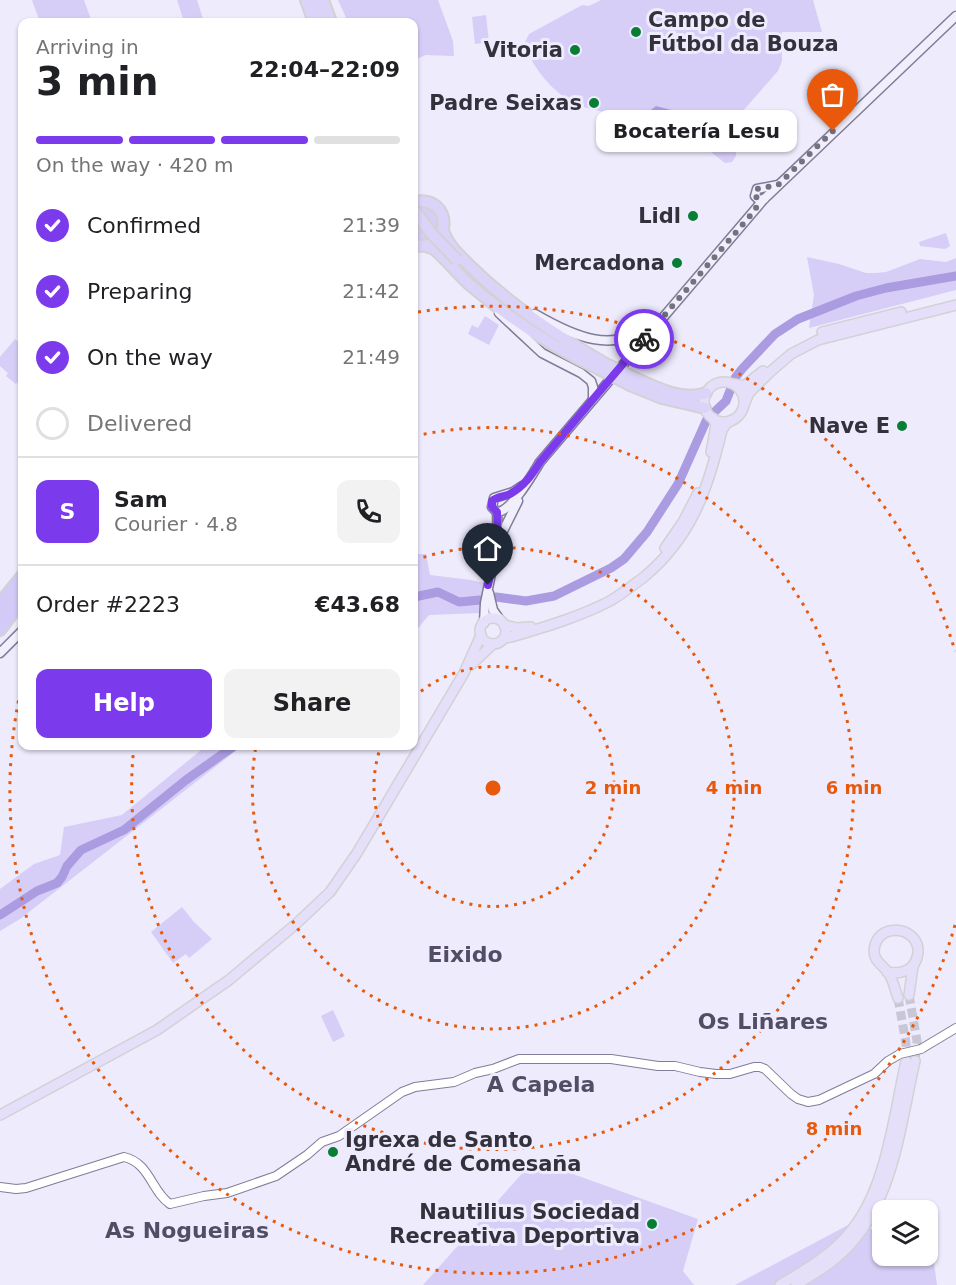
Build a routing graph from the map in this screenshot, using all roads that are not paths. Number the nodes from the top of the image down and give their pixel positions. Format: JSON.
{"nodes":[{"id":1,"x":306,"y":0,"type":"edge"},
{"id":2,"x":321,"y":2,"type":"edge"},
{"id":3,"x":956,"y":16,"type":"edge"},
{"id":4,"x":320,"y":18,"type":"edge"},
{"id":5,"x":323,"y":18,"type":"edge"},
{"id":6,"x":418,"y":203,"type":"edge"},
{"id":7,"x":418,"y":206,"type":"edge"},
{"id":8,"x":418,"y":221,"type":"edge"},
{"id":9,"x":443,"y":231,"type":"junction"},
{"id":10,"x":418,"y":245,"type":"edge"},
{"id":11,"x":426,"y":246,"type":"junction"},
{"id":12,"x":486,"y":282,"type":"junction"},
{"id":13,"x":471,"y":285,"type":"junction"},
{"id":14,"x":956,"y":299,"type":"edge"},
{"id":15,"x":956,"y":305,"type":"edge"},
{"id":16,"x":661,"y":320,"type":"junction"},
{"id":17,"x":558,"y":342,"type":"junction"},
{"id":18,"x":602,"y":366,"type":"junction"},
{"id":19,"x":632,"y":381,"type":"junction"},
{"id":20,"x":739,"y":386,"type":"junction"},
{"id":21,"x":706,"y":393,"type":"junction"},
{"id":22,"x":592,"y":400,"type":"junction"},
{"id":23,"x":744,"y":405,"type":"junction"},
{"id":24,"x":705,"y":408,"type":"junction"},
{"id":25,"x":732,"y":420,"type":"junction"},
{"id":26,"x":716,"y":421,"type":"junction"},
{"id":27,"x":714,"y":462,"type":"junction"},
{"id":28,"x":527,"y":482,"type":"junction"},
{"id":29,"x":502,"y":497,"type":"junction"},
{"id":30,"x":709,"y":497,"type":"dead end"},
{"id":31,"x":507,"y":506,"type":"junction"},
{"id":32,"x":497,"y":512,"type":"junction"},
{"id":33,"x":504,"y":528,"type":"junction"},
{"id":34,"x":498,"y":540,"type":"junction"},
{"id":35,"x":18,"y":581,"type":"edge"},
{"id":36,"x":18,"y":592,"type":"edge"},
{"id":37,"x":488,"y":602,"type":"junction"},
{"id":38,"x":0,"y":603,"type":"edge"},
{"id":39,"x":18,"y":607,"type":"edge"},
{"id":40,"x":0,"y":616,"type":"edge"},
{"id":41,"x":484,"y":623,"type":"junction"},
{"id":42,"x":502,"y":623,"type":"junction"},
{"id":43,"x":0,"y":630,"type":"edge"},
{"id":44,"x":18,"y":634,"type":"edge"},
{"id":45,"x":481,"y":635,"type":"junction"},
{"id":46,"x":504,"y":638,"type":"junction"},
{"id":47,"x":493,"y":644,"type":"junction"},
{"id":48,"x":4,"y":646,"type":"edge"},
{"id":49,"x":0,"y":653,"type":"edge"},
{"id":50,"x":464,"y":673,"type":"junction"},
{"id":51,"x":913,"y":966,"type":"junction"},
{"id":52,"x":887,"y":972,"type":"junction"},
{"id":53,"x":909,"y":996,"type":"tunnel mouth"},
{"id":54,"x":898,"y":998,"type":"tunnel mouth"},
{"id":55,"x":956,"y":1028,"type":"edge"},
{"id":56,"x":907,"y":1059,"type":"junction"},
{"id":57,"x":0,"y":1115,"type":"edge"},
{"id":58,"x":0,"y":1187,"type":"edge"},
{"id":59,"x":780,"y":1285,"type":"edge"},
{"id":60,"x":796,"y":1285,"type":"edge"}],
"edges":[{"from":1,"to":4,"type":"highway"},
{"from":2,"to":5,"type":"highway"},
{"from":3,"to":16,"type":"main road"},
{"from":6,"to":9,"type":"highway"},
{"from":7,"to":17,"type":"highway","bridge":true},
{"from":8,"to":17,"type":"highway","bridge":true},
{"from":9,"to":11,"type":"highway"},
{"from":9,"to":12,"type":"highway"},
{"from":10,"to":11,"type":"highway"},
{"from":11,"to":13,"type":"highway"},
{"from":12,"to":16,"type":"main road"},
{"from":12,"to":18,"type":"highway"},
{"from":13,"to":18,"type":"highway"},
{"from":13,"to":22,"type":"main road"},
{"from":14,"to":20,"type":"main road"},
{"from":15,"to":23,"type":"main road"},
{"from":16,"to":22,"type":"main road"},
{"from":17,"to":18,"type":"highway"},
{"from":18,"to":19,"type":"highway","bridge":true},
{"from":19,"to":21,"type":"highway"},
{"from":19,"to":24,"type":"highway"},
{"from":20,"to":21,"type":"main road"},
{"from":20,"to":23,"type":"main road"},
{"from":21,"to":24,"type":"main road"},
{"from":22,"to":28,"type":"main road"},
{"from":23,"to":25,"type":"main road"},
{"from":24,"to":26,"type":"main road"},
{"from":25,"to":26,"type":"main road"},
{"from":25,"to":27,"type":"main road"},
{"from":26,"to":42,"type":"main road"},
{"from":27,"to":30,"type":"main road"},
{"from":27,"to":46,"type":"main road"},
{"from":28,"to":29,"type":"main road"},
{"from":28,"to":31,"type":"main road"},
{"from":28,"to":33,"type":"main road"},
{"from":29,"to":31,"type":"main road"},
{"from":29,"to":32,"type":"main road"},
{"from":31,"to":32,"type":"main road"},
{"from":31,"to":33,"type":"main road"},
{"from":32,"to":34,"type":"main road"},
{"from":33,"to":34,"type":"main road"},
{"from":34,"to":37,"type":"main road"},
{"from":35,"to":38,"type":"highway"},
{"from":36,"to":40,"type":"highway"},
{"from":37,"to":41,"type":"main road"},
{"from":37,"to":42,"type":"main road"},
{"from":39,"to":43,"type":"highway"},
{"from":41,"to":42,"type":"main road"},
{"from":41,"to":45,"type":"main road"},
{"from":42,"to":46,"type":"main road"},
{"from":44,"to":48,"type":"main road"},
{"from":45,"to":47,"type":"main road"},
{"from":45,"to":50,"type":"main road"},
{"from":46,"to":47,"type":"main road"},
{"from":47,"to":50,"type":"main road"},
{"from":48,"to":49,"type":"main road"},
{"from":50,"to":57,"type":"main road"},
{"from":51,"to":52,"type":"main road"},
{"from":51,"to":52,"type":"main road"},
{"from":51,"to":53,"type":"main road"},
{"from":52,"to":54,"type":"main road"},
{"from":55,"to":56,"type":"street","bridge":true},
{"from":56,"to":58,"type":"street"},
{"from":56,"to":59,"type":"main road"},
{"from":56,"to":60,"type":"main road"}]}
